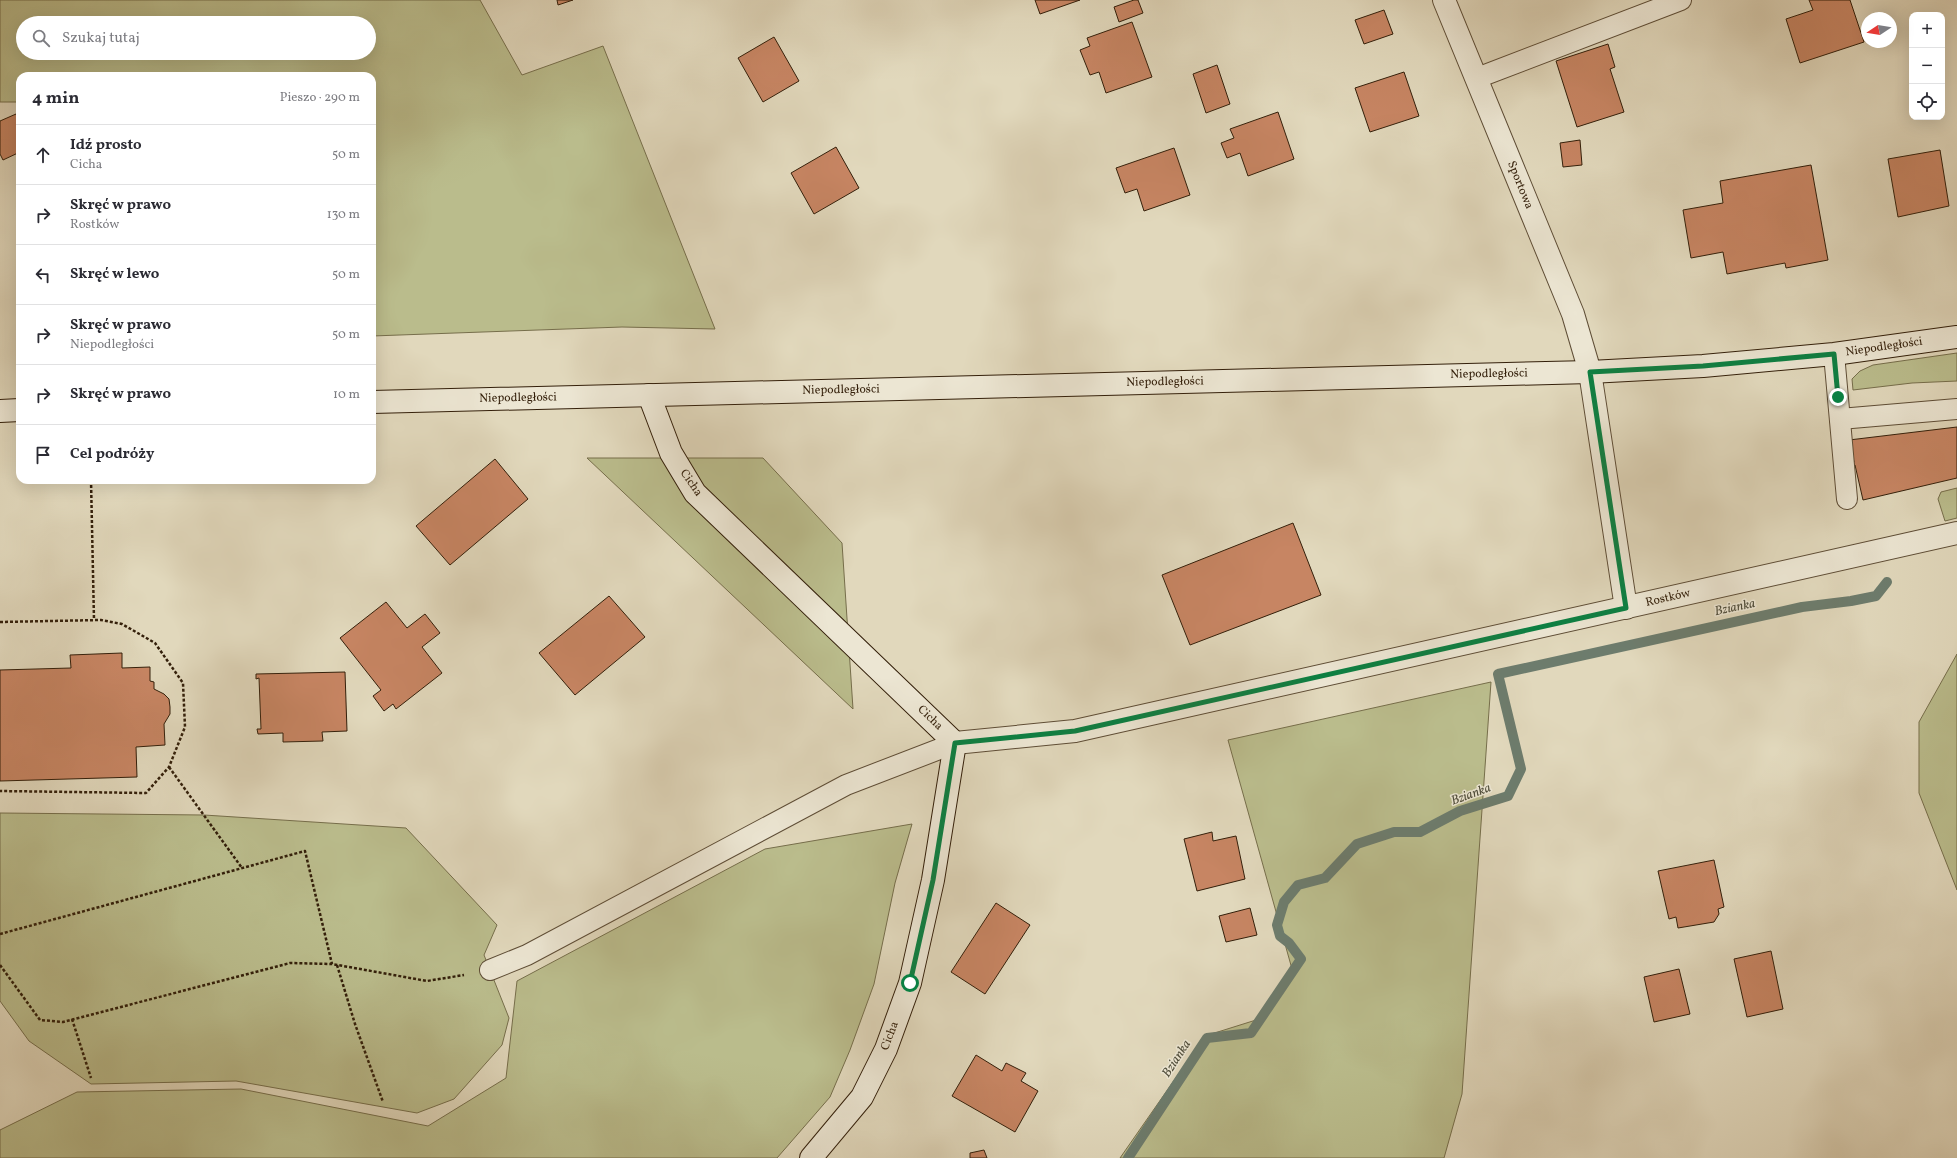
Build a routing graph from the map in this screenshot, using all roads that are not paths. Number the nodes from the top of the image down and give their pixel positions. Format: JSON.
{"nodes":[{"id":1,"x":1444,"y":0,"type":"edge"},
{"id":2,"x":1681,"y":0,"type":"edge"},
{"id":3,"x":1477,"y":78,"type":"junction"},
{"id":4,"x":1957,"y":337,"type":"edge"},
{"id":5,"x":1834,"y":354,"type":"junction"},
{"id":6,"x":1590,"y":372,"type":"junction"},
{"id":7,"x":649,"y":395,"type":"junction"},
{"id":8,"x":376,"y":402,"type":"edge"},
{"id":9,"x":1957,"y":409,"type":"edge"},
{"id":10,"x":16,"y":410,"type":"edge"},
{"id":11,"x":0,"y":411,"type":"edge"},
{"id":12,"x":1840,"y":419,"type":"junction"},
{"id":13,"x":1847,"y":499,"type":"dead end"},
{"id":14,"x":1957,"y":532,"type":"edge"},
{"id":15,"x":1626,"y":608,"type":"junction"},
{"id":16,"x":955,"y":743,"type":"junction"},
{"id":17,"x":490,"y":970,"type":"road end"},
{"id":18,"x":811,"y":1158,"type":"edge"}],
"edges":[{"from":1,"to":3,"type":"street","name":"Sportowa"},
{"from":2,"to":3,"type":"lane"},
{"from":3,"to":6,"type":"street","name":"Sportowa"},
{"from":4,"to":5,"type":"street","name":"Niepodległości"},
{"from":5,"to":6,"type":"street","name":"Niepodległości"},
{"from":5,"to":12,"type":"lane"},
{"from":6,"to":7,"type":"street","name":"Niepodległości"},
{"from":6,"to":15,"type":"street","name":"Sportowa"},
{"from":7,"to":8,"type":"street","name":"Niepodległości"},
{"from":7,"to":16,"type":"street","name":"Cicha"},
{"from":9,"to":12,"type":"lane"},
{"from":10,"to":11,"type":"street"},
{"from":12,"to":13,"type":"lane"},
{"from":14,"to":15,"type":"street","name":"Rostków"},
{"from":15,"to":16,"type":"street","name":"Rostków"},
{"from":16,"to":17,"type":"lane"},
{"from":16,"to":18,"type":"street","name":"Cicha"}]}
